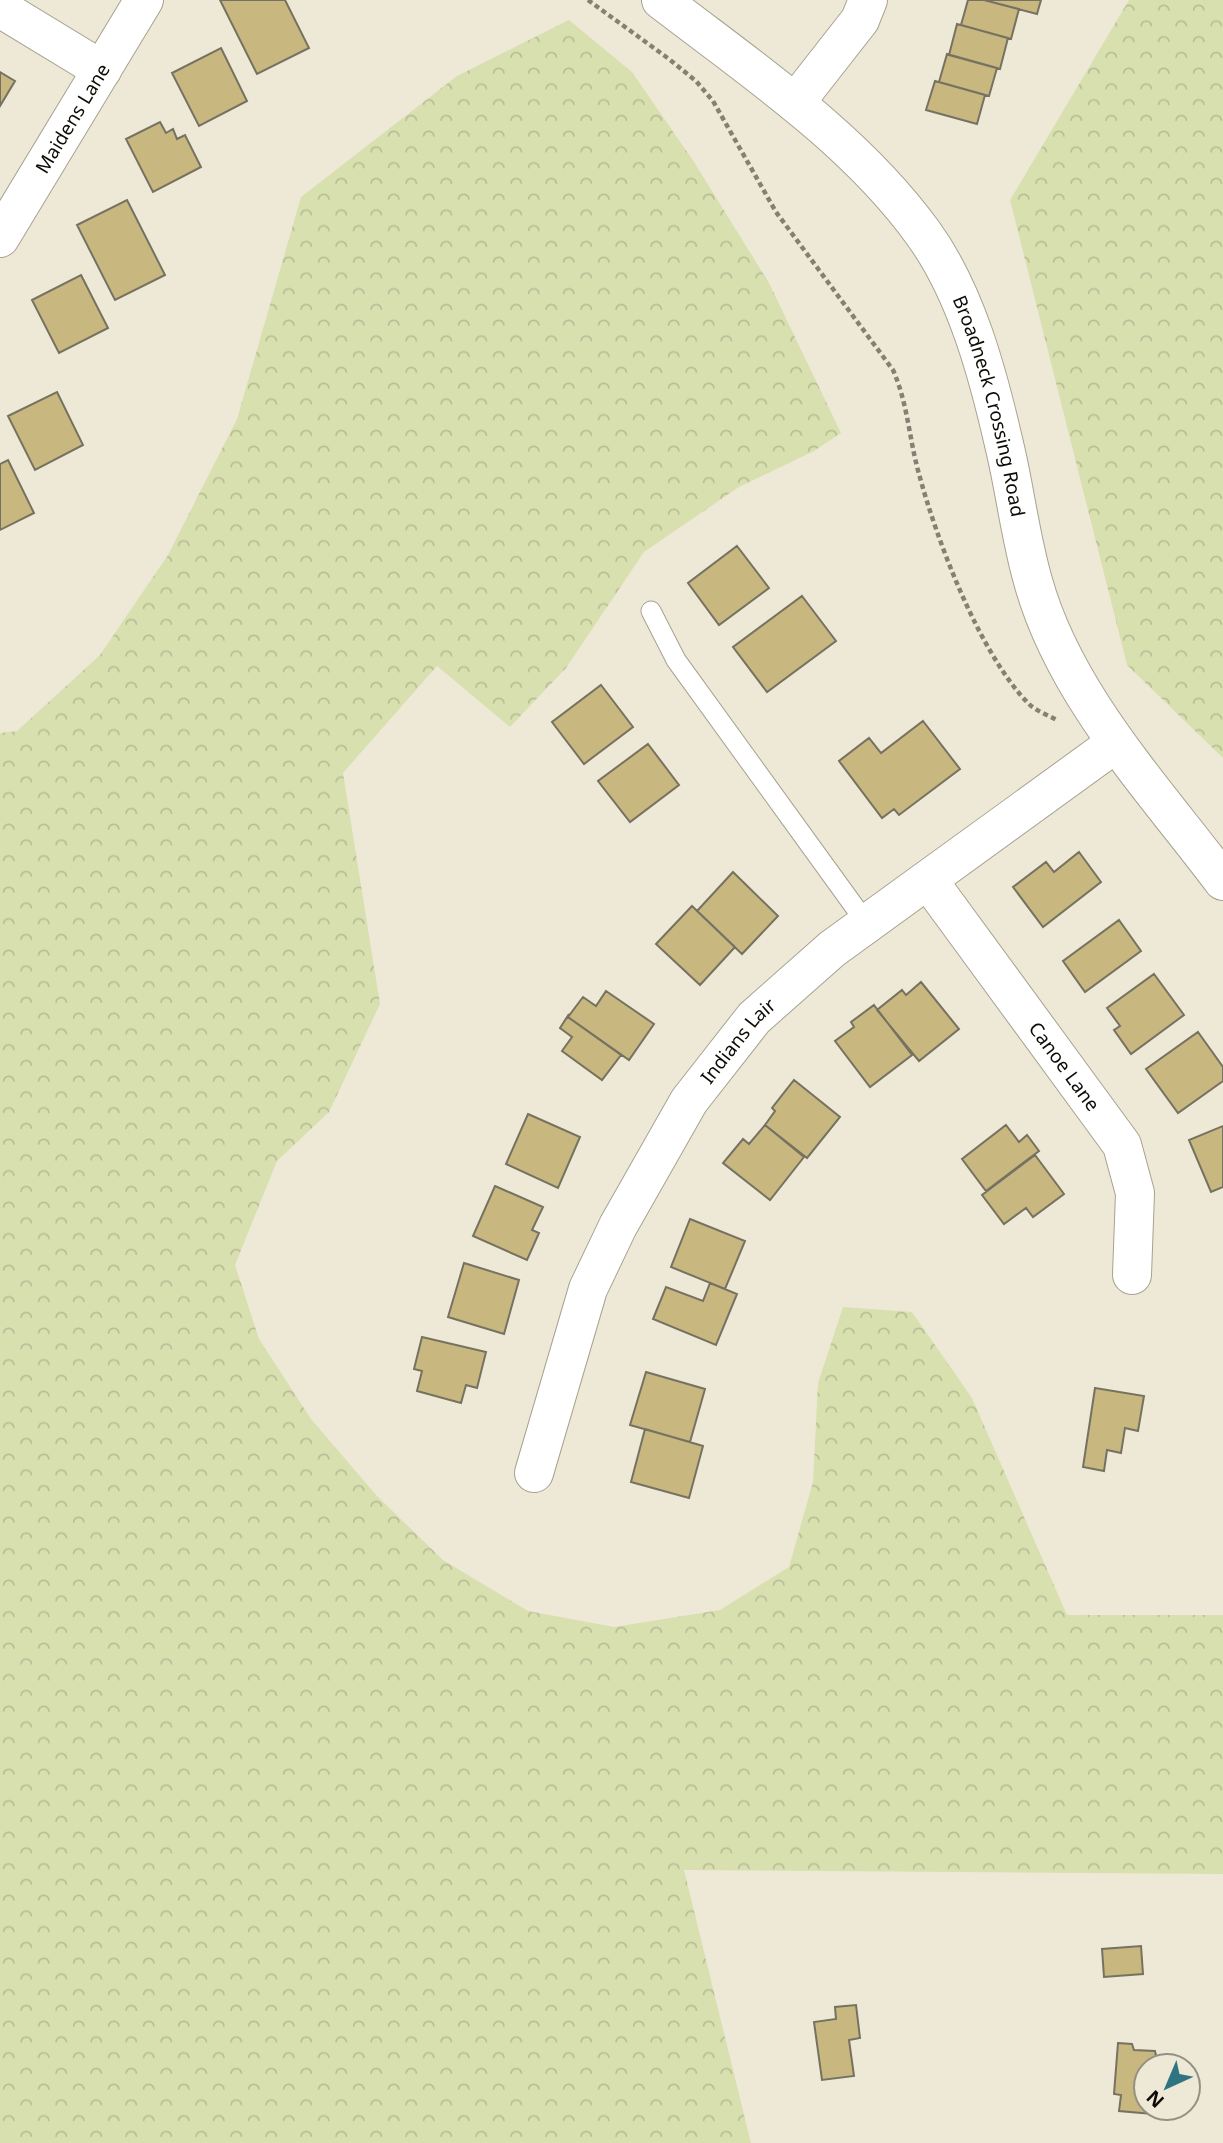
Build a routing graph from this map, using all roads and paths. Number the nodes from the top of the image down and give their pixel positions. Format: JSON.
{"nodes":[{"id":1,"x":144,"y":0,"type":"edge"},
{"id":2,"x":588,"y":0,"type":"edge"},
{"id":3,"x":662,"y":0,"type":"edge"},
{"id":4,"x":868,"y":0,"type":"edge"},
{"id":5,"x":0,"y":8,"type":"edge"},
{"id":6,"x":102,"y":70,"type":"junction"},
{"id":7,"x":795,"y":103,"type":"junction"},
{"id":8,"x":0,"y":238,"type":"edge"},
{"id":9,"x":651,"y":611,"type":"dead end"},
{"id":10,"x":1063,"y":724,"type":"dead end"},
{"id":11,"x":1116,"y":743,"type":"junction"},
{"id":12,"x":928,"y":880,"type":"junction"},
{"id":13,"x":1223,"y":881,"type":"edge"},
{"id":14,"x":867,"y":923,"type":"junction"},
{"id":15,"x":1132,"y":1275,"type":"dead end"},
{"id":16,"x":534,"y":1473,"type":"dead end"}],
"edges":[{"from":1,"to":6,"type":"street","name":"Maidens Lane"},
{"from":2,"to":10,"type":"path"},
{"from":3,"to":7,"type":"street","name":"Broadneck Crossing Road"},
{"from":4,"to":7,"type":"street"},
{"from":5,"to":6,"type":"street"},
{"from":6,"to":8,"type":"street","name":"Maidens Lane"},
{"from":7,"to":11,"type":"street","name":"Broadneck Crossing Road"},
{"from":9,"to":14,"type":"lane"},
{"from":11,"to":12,"type":"street","name":"Indians Lair"},
{"from":11,"to":13,"type":"street","name":"Broadneck Crossing Road"},
{"from":12,"to":14,"type":"street","name":"Indians Lair"},
{"from":12,"to":15,"type":"street","name":"Canoe Lane"},
{"from":14,"to":16,"type":"street","name":"Indians Lair"}]}
